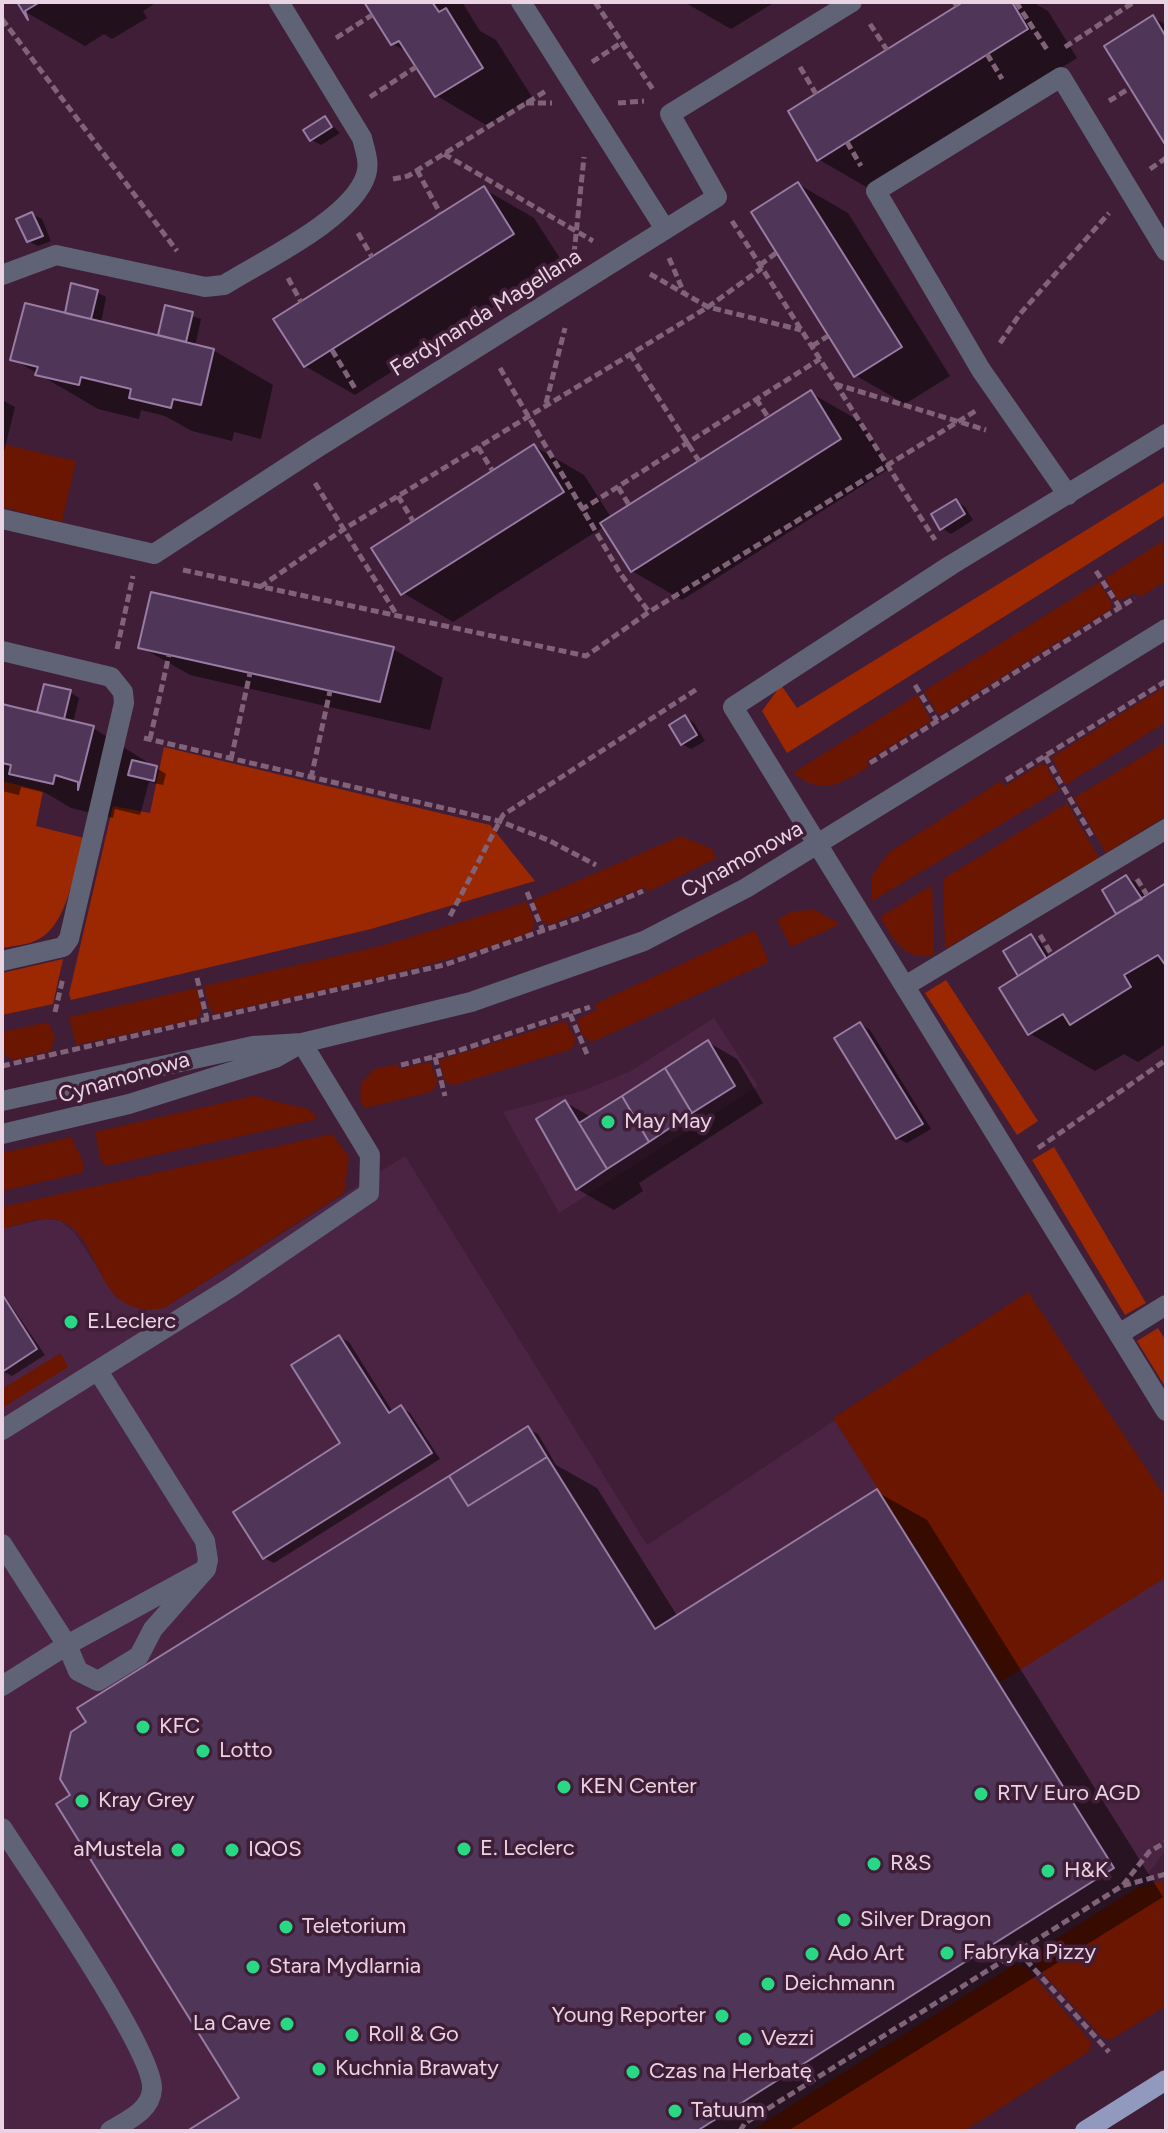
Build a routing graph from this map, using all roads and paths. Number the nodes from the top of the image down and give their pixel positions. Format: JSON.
{"nodes":[{"id":1,"x":279,"y":2,"type":"edge"},
{"id":2,"x":521,"y":2,"type":"edge"},
{"id":3,"x":595,"y":2,"type":"edge"},
{"id":4,"x":852,"y":2,"type":"edge"},
{"id":5,"x":1016,"y":2,"type":"edge"},
{"id":6,"x":1134,"y":2,"type":"edge"},
{"id":7,"x":372,"y":15,"type":"dead end"},
{"id":8,"x":2,"y":19,"type":"edge"},
{"id":9,"x":621,"y":43,"type":"junction"},
{"id":10,"x":311,"y":54,"type":"junction"},
{"id":11,"x":1051,"y":56,"type":"junction"},
{"id":12,"x":416,"y":67,"type":"dead end"},
{"id":13,"x":571,"y":76,"type":"junction"},
{"id":14,"x":1061,"y":77,"type":"junction"},
{"id":15,"x":589,"y":104,"type":"junction"},
{"id":16,"x":665,"y":107,"type":"junction"},
{"id":17,"x":346,"y":113,"type":"junction"},
{"id":18,"x":417,"y":170,"type":"junction"},
{"id":19,"x":366,"y":174,"type":"junction"},
{"id":20,"x":1129,"y":190,"type":"junction"},
{"id":21,"x":717,"y":197,"type":"junction"},
{"id":22,"x":440,"y":213,"type":"dead end"},
{"id":23,"x":662,"y":232,"type":"junction"},
{"id":24,"x":1166,"y":251,"type":"edge"},
{"id":25,"x":776,"y":253,"type":"dead end"},
{"id":26,"x":761,"y":266,"type":"junction"},
{"id":27,"x":2,"y":275,"type":"edge"},
{"id":28,"x":205,"y":287,"type":"junction"},
{"id":29,"x":571,"y":289,"type":"junction"},
{"id":30,"x":685,"y":294,"type":"dead end"},
{"id":31,"x":828,"y":336,"type":"dead end"},
{"id":32,"x":485,"y":343,"type":"junction"},
{"id":33,"x":812,"y":346,"type":"junction"},
{"id":34,"x":332,"y":350,"type":"dead end"},
{"id":35,"x":630,"y":354,"type":"junction"},
{"id":36,"x":820,"y":359,"type":"junction"},
{"id":37,"x":981,"y":370,"type":"junction"},
{"id":38,"x":834,"y":383,"type":"junction"},
{"id":39,"x":998,"y":397,"type":"junction"},
{"id":40,"x":756,"y":399,"type":"junction"},
{"id":41,"x":546,"y":405,"type":"junction"},
{"id":42,"x":371,"y":414,"type":"junction"},
{"id":43,"x":528,"y":416,"type":"junction"},
{"id":44,"x":768,"y":417,"type":"dead end"},
{"id":45,"x":958,"y":422,"type":"junction"},
{"id":46,"x":1166,"y":434,"type":"edge"},
{"id":47,"x":1029,"y":442,"type":"junction"},
{"id":48,"x":687,"y":443,"type":"junction"},
{"id":49,"x":478,"y":447,"type":"junction"},
{"id":50,"x":300,"y":458,"type":"junction"},
{"id":51,"x":699,"y":461,"type":"dead end"},
{"id":52,"x":888,"y":466,"type":"junction"},
{"id":53,"x":492,"y":470,"type":"dead end"},
{"id":54,"x":618,"y":487,"type":"junction"},
{"id":55,"x":1068,"y":495,"type":"junction"},
{"id":56,"x":398,"y":496,"type":"junction"},
{"id":57,"x":629,"y":505,"type":"dead end"},
{"id":58,"x":581,"y":510,"type":"junction"},
{"id":59,"x":2,"y":519,"type":"edge"},
{"id":60,"x":413,"y":521,"type":"dead end"},
{"id":61,"x":344,"y":529,"type":"junction"},
{"id":62,"x":146,"y":553,"type":"junction"},
{"id":63,"x":951,"y":565,"type":"junction"},
{"id":64,"x":1096,"y":571,"type":"dead end"},
{"id":65,"x":260,"y":587,"type":"junction"},
{"id":66,"x":1135,"y":598,"type":"dead end"},
{"id":67,"x":1120,"y":608,"type":"junction"},
{"id":68,"x":649,"y":612,"type":"junction"},
{"id":69,"x":399,"y":618,"type":"junction"},
{"id":70,"x":1166,"y":629,"type":"edge"},
{"id":71,"x":2,"y":651,"type":"edge"},
{"id":72,"x":169,"y":655,"type":"dead end"},
{"id":73,"x":250,"y":673,"type":"dead end"},
{"id":74,"x":111,"y":677,"type":"junction"},
{"id":75,"x":1166,"y":681,"type":"edge"},
{"id":76,"x":915,"y":685,"type":"dead end"},
{"id":77,"x":697,"y":689,"type":"dead end"},
{"id":78,"x":330,"y":691,"type":"dead end"},
{"id":79,"x":937,"y":721,"type":"junction"},
{"id":80,"x":118,"y":731,"type":"junction"},
{"id":81,"x":150,"y":739,"type":"junction"},
{"id":82,"x":1045,"y":756,"type":"junction"},
{"id":83,"x":231,"y":759,"type":"junction"},
{"id":84,"x":870,"y":763,"type":"dead end"},
{"id":85,"x":311,"y":778,"type":"junction"},
{"id":86,"x":1006,"y":780,"type":"dead end"},
{"id":87,"x":499,"y":821,"type":"junction"},
{"id":88,"x":1166,"y":829,"type":"edge"},
{"id":89,"x":819,"y":845,"type":"junction"},
{"id":90,"x":596,"y":865,"type":"dead end"},
{"id":91,"x":1108,"y":865,"type":"junction"},
{"id":92,"x":643,"y":891,"type":"dead end"},
{"id":93,"x":527,"y":892,"type":"dead end"},
{"id":94,"x":450,"y":916,"type":"dead end"},
{"id":95,"x":543,"y":931,"type":"junction"},
{"id":96,"x":2,"y":961,"type":"edge"},
{"id":97,"x":197,"y":978,"type":"dead end"},
{"id":98,"x":905,"y":986,"type":"junction"},
{"id":99,"x":590,"y":1007,"type":"dead end"},
{"id":100,"x":570,"y":1014,"type":"junction"},
{"id":101,"x":207,"y":1019,"type":"junction"},
{"id":102,"x":302,"y":1043,"type":"junction"},
{"id":103,"x":587,"y":1054,"type":"dead end"},
{"id":104,"x":2,"y":1057,"type":"edge"},
{"id":105,"x":435,"y":1057,"type":"junction"},
{"id":106,"x":1166,"y":1060,"type":"edge"},
{"id":107,"x":401,"y":1065,"type":"dead end"},
{"id":108,"x":3,"y":1066,"type":"edge"},
{"id":109,"x":445,"y":1096,"type":"dead end"},
{"id":110,"x":2,"y":1101,"type":"edge"},
{"id":111,"x":2,"y":1134,"type":"edge"},
{"id":112,"x":1015,"y":1164,"type":"junction"},
{"id":113,"x":1166,"y":1305,"type":"edge"},
{"id":114,"x":1119,"y":1334,"type":"junction"},
{"id":115,"x":98,"y":1371,"type":"junction"},
{"id":116,"x":1166,"y":1411,"type":"edge"},
{"id":117,"x":2,"y":1430,"type":"edge"},
{"id":118,"x":2,"y":1544,"type":"edge"},
{"id":119,"x":206,"y":1569,"type":"junction"},
{"id":120,"x":67,"y":1645,"type":"junction"},
{"id":121,"x":2,"y":1686,"type":"edge"},
{"id":122,"x":2,"y":1828,"type":"edge"},
{"id":123,"x":1166,"y":1842,"type":"edge"},
{"id":124,"x":1166,"y":1874,"type":"edge"},
{"id":125,"x":1122,"y":1886,"type":"junction"},
{"id":126,"x":1018,"y":1951,"type":"junction"},
{"id":127,"x":1109,"y":2052,"type":"dead end"},
{"id":128,"x":1166,"y":2080,"type":"edge"},
{"id":129,"x":110,"y":2131,"type":"edge"},
{"id":130,"x":740,"y":2131,"type":"edge"},
{"id":131,"x":1085,"y":2131,"type":"edge"}],
"edges":[{"from":1,"to":10,"type":"street"},
{"from":2,"to":13,"type":"street"},
{"from":3,"to":9,"type":"path"},
{"from":4,"to":16,"type":"street"},
{"from":5,"to":11,"type":"path"},
{"from":6,"to":11,"type":"path"},
{"from":7,"to":10,"type":"path"},
{"from":8,"to":28,"type":"path"},
{"from":9,"to":13,"type":"path"},
{"from":9,"to":16,"type":"path"},
{"from":10,"to":17,"type":"street"},
{"from":11,"to":14,"type":"path"},
{"from":12,"to":17,"type":"path"},
{"from":13,"to":15,"type":"street"},
{"from":13,"to":18,"type":"path"},
{"from":14,"to":20,"type":"street"},
{"from":14,"to":37,"type":"street"},
{"from":15,"to":16,"type":"path"},
{"from":15,"to":23,"type":"street"},
{"from":15,"to":29,"type":"path"},
{"from":16,"to":21,"type":"street"},
{"from":17,"to":19,"type":"street"},
{"from":18,"to":19,"type":"path"},
{"from":18,"to":22,"type":"path"},
{"from":19,"to":28,"type":"street"},
{"from":20,"to":24,"type":"street"},
{"from":20,"to":37,"type":"path"},
{"from":21,"to":23,"type":"street","name":"Ferdynanda Magellana"},
{"from":21,"to":26,"type":"path"},
{"from":23,"to":29,"type":"street","name":"Ferdynanda Magellana"},
{"from":23,"to":30,"type":"path"},
{"from":25,"to":26,"type":"path"},
{"from":26,"to":33,"type":"path"},
{"from":26,"to":35,"type":"path"},
{"from":27,"to":28,"type":"street"},
{"from":29,"to":32,"type":"street","name":"Ferdynanda Magellana"},
{"from":29,"to":41,"type":"path"},
{"from":31,"to":33,"type":"path"},
{"from":32,"to":42,"type":"street","name":"Ferdynanda Magellana"},
{"from":32,"to":43,"type":"path"},
{"from":33,"to":36,"type":"path"},
{"from":34,"to":42,"type":"path"},
{"from":35,"to":41,"type":"path"},
{"from":35,"to":48,"type":"path"},
{"from":36,"to":38,"type":"path"},
{"from":36,"to":40,"type":"path"},
{"from":37,"to":39,"type":"street"},
{"from":38,"to":45,"type":"path"},
{"from":38,"to":52,"type":"path"},
{"from":39,"to":45,"type":"path"},
{"from":39,"to":47,"type":"street"},
{"from":40,"to":44,"type":"path"},
{"from":40,"to":48,"type":"path"},
{"from":41,"to":43,"type":"path"},
{"from":42,"to":50,"type":"street","name":"Ferdynanda Magellana"},
{"from":43,"to":49,"type":"path"},
{"from":43,"to":58,"type":"path"},
{"from":45,"to":47,"type":"path"},
{"from":45,"to":52,"type":"path"},
{"from":46,"to":55,"type":"street"},
{"from":47,"to":55,"type":"street"},
{"from":48,"to":51,"type":"path"},
{"from":48,"to":54,"type":"path"},
{"from":49,"to":53,"type":"path"},
{"from":49,"to":56,"type":"path"},
{"from":50,"to":61,"type":"path"},
{"from":50,"to":62,"type":"street","name":"Ferdynanda Magellana"},
{"from":52,"to":63,"type":"path"},
{"from":52,"to":68,"type":"path"},
{"from":54,"to":57,"type":"path"},
{"from":54,"to":58,"type":"path"},
{"from":55,"to":63,"type":"street"},
{"from":56,"to":60,"type":"path"},
{"from":56,"to":61,"type":"path"},
{"from":58,"to":68,"type":"path"},
{"from":59,"to":62,"type":"street"},
{"from":61,"to":65,"type":"path"},
{"from":61,"to":69,"type":"path"},
{"from":62,"to":65,"type":"path"},
{"from":62,"to":74,"type":"path"},
{"from":63,"to":89,"type":"street"},
{"from":64,"to":67,"type":"path"},
{"from":65,"to":69,"type":"path"},
{"from":66,"to":67,"type":"path"},
{"from":67,"to":79,"type":"path"},
{"from":68,"to":69,"type":"path"},
{"from":70,"to":89,"type":"street","name":"Cynamonowa"},
{"from":71,"to":74,"type":"street"},
{"from":72,"to":81,"type":"path"},
{"from":73,"to":83,"type":"path"},
{"from":74,"to":80,"type":"street"},
{"from":75,"to":82,"type":"path"},
{"from":76,"to":79,"type":"path"},
{"from":77,"to":87,"type":"path"},
{"from":78,"to":85,"type":"path"},
{"from":79,"to":84,"type":"path"},
{"from":80,"to":81,"type":"path"},
{"from":80,"to":96,"type":"street"},
{"from":81,"to":83,"type":"path"},
{"from":82,"to":86,"type":"path"},
{"from":82,"to":91,"type":"path"},
{"from":83,"to":85,"type":"path"},
{"from":85,"to":87,"type":"path"},
{"from":87,"to":90,"type":"path"},
{"from":87,"to":94,"type":"path"},
{"from":88,"to":91,"type":"street"},
{"from":89,"to":98,"type":"street"},
{"from":89,"to":102,"type":"street","name":"Cynamonowa"},
{"from":91,"to":98,"type":"street"},
{"from":92,"to":95,"type":"path"},
{"from":93,"to":95,"type":"path"},
{"from":95,"to":101,"type":"path"},
{"from":97,"to":101,"type":"path"},
{"from":98,"to":112,"type":"street"},
{"from":99,"to":100,"type":"path"},
{"from":100,"to":103,"type":"path"},
{"from":100,"to":105,"type":"path"},
{"from":101,"to":108,"type":"path"},
{"from":102,"to":110,"type":"street","name":"Cynamonowa"},
{"from":102,"to":111,"type":"street","name":"Cynamonowa"},
{"from":102,"to":115,"type":"street"},
{"from":104,"to":108,"type":"path"},
{"from":105,"to":107,"type":"path"},
{"from":105,"to":109,"type":"path"},
{"from":106,"to":112,"type":"path"},
{"from":112,"to":114,"type":"street"},
{"from":113,"to":114,"type":"street"},
{"from":114,"to":116,"type":"street"},
{"from":115,"to":117,"type":"street"},
{"from":115,"to":119,"type":"street"},
{"from":118,"to":120,"type":"street"},
{"from":119,"to":120,"type":"street"},
{"from":119,"to":120,"type":"street"},
{"from":120,"to":121,"type":"street"},
{"from":122,"to":129,"type":"street"},
{"from":123,"to":125,"type":"path"},
{"from":124,"to":125,"type":"path"},
{"from":125,"to":126,"type":"path"},
{"from":126,"to":127,"type":"path"},
{"from":126,"to":130,"type":"path"},
{"from":128,"to":131,"type":"main road"}]}
